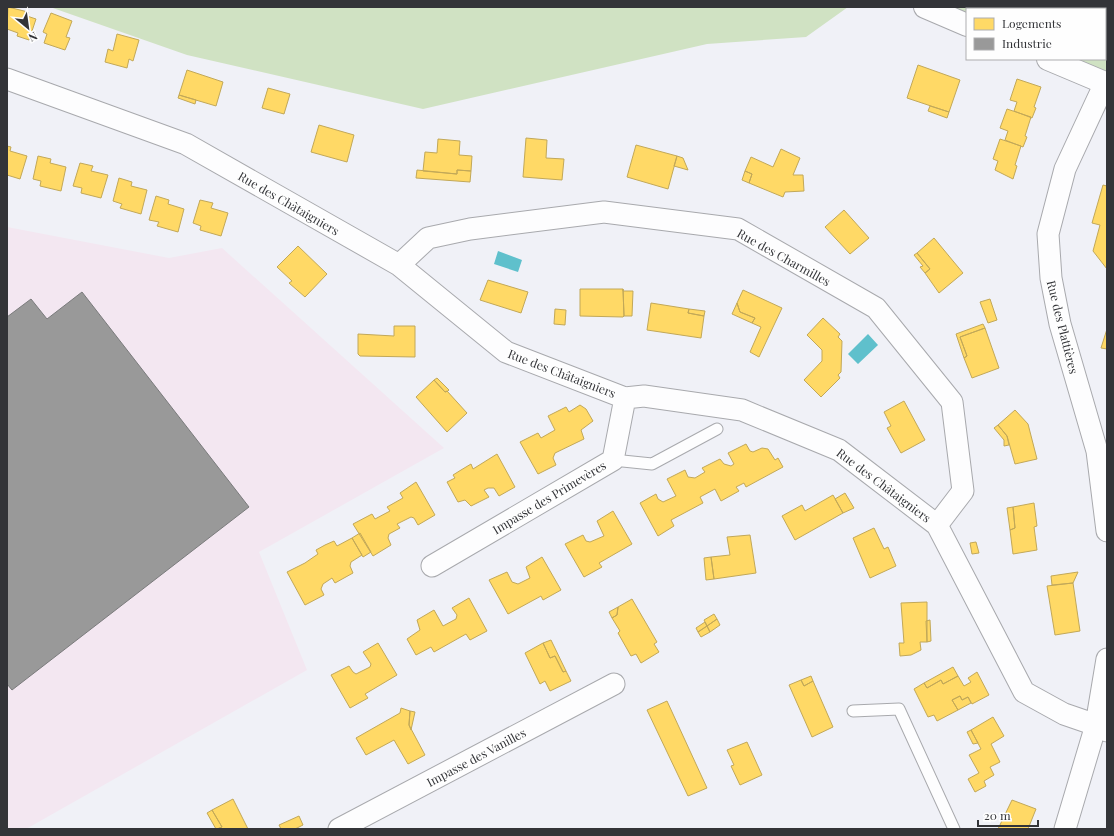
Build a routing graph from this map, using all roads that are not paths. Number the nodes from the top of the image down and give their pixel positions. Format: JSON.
{"nodes":[{"id":1,"x":925,"y":7,"type":"edge"},
{"id":2,"x":966,"y":25,"type":"edge"},
{"id":3,"x":1050,"y":60,"type":"edge"},
{"id":4,"x":7,"y":79,"type":"edge"},
{"id":5,"x":1106,"y":84,"type":"edge"},
{"id":6,"x":399,"y":265,"type":"junction"},
{"id":7,"x":625,"y":398,"type":"junction"},
{"id":8,"x":717,"y":430,"type":"dead end"},
{"id":9,"x":613,"y":460,"type":"junction"},
{"id":10,"x":937,"y":525,"type":"junction"},
{"id":11,"x":1107,"y":530,"type":"edge"},
{"id":12,"x":432,"y":566,"type":"dead end"},
{"id":13,"x":1107,"y":659,"type":"edge"},
{"id":14,"x":614,"y":684,"type":"dead end"},
{"id":15,"x":853,"y":711,"type":"dead end"},
{"id":16,"x":1101,"y":728,"type":"edge"},
{"id":17,"x":339,"y":829,"type":"edge"},
{"id":18,"x":954,"y":829,"type":"edge"},
{"id":19,"x":1065,"y":829,"type":"edge"}],
"edges":[{"from":1,"to":2,"type":"street"},
{"from":3,"to":5,"type":"street"},
{"from":4,"to":6,"type":"street","name":"Rue des Châtaigniers"},
{"from":5,"to":11,"type":"street","name":"Rue des Plattières"},
{"from":6,"to":7,"type":"street","name":"Rue des Châtaigniers"},
{"from":6,"to":10,"type":"street","name":"Rue des Charmilles"},
{"from":7,"to":9,"type":"street","name":"Impasse des Primevères"},
{"from":7,"to":10,"type":"street","name":"Rue des Châtaigniers"},
{"from":8,"to":9,"type":"lane"},
{"from":9,"to":12,"type":"street","name":"Impasse des Primevères"},
{"from":10,"to":16,"type":"street","name":"Rue des Châtaigniers"},
{"from":13,"to":16,"type":"street"},
{"from":14,"to":17,"type":"street","name":"Impasse des Vanilles"},
{"from":15,"to":18,"type":"lane"},
{"from":16,"to":19,"type":"street"}]}
